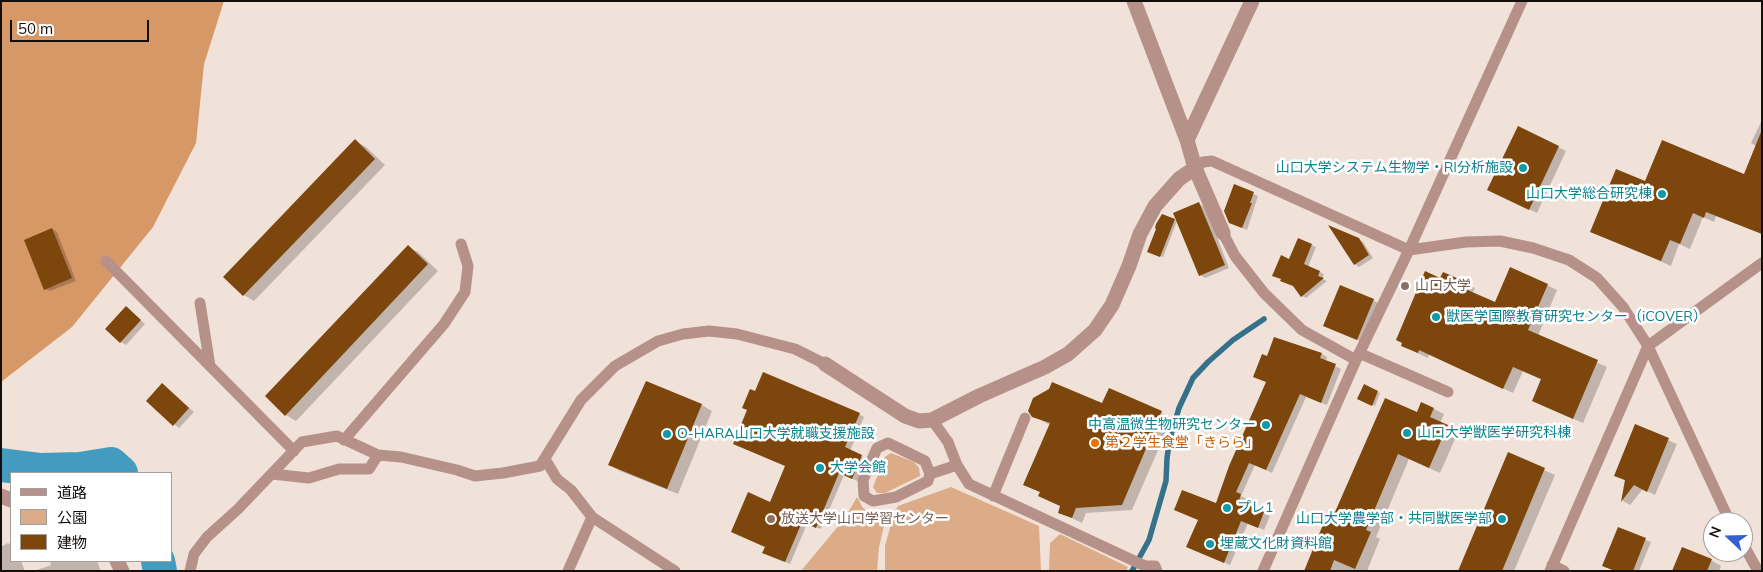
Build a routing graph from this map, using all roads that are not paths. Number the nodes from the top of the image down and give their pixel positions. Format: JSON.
{"nodes":[{"id":1,"x":1134,"y":1,"type":"edge"},
{"id":2,"x":1252,"y":1,"type":"edge"},
{"id":3,"x":1522,"y":1,"type":"edge"},
{"id":4,"x":1187,"y":140,"type":"junction"},
{"id":5,"x":1195,"y":168,"type":"junction"},
{"id":6,"x":1223,"y":233,"type":"joint"},
{"id":7,"x":461,"y":244,"type":"dead end"},
{"id":8,"x":1409,"y":250,"type":"junction"},
{"id":9,"x":106,"y":261,"type":"dead end"},
{"id":10,"x":1762,"y":263,"type":"edge"},
{"id":11,"x":200,"y":303,"type":"dead end"},
{"id":12,"x":1648,"y":346,"type":"junction"},
{"id":13,"x":1358,"y":356,"type":"junction"},
{"id":14,"x":825,"y":364,"type":"joint"},
{"id":15,"x":210,"y":366,"type":"junction"},
{"id":16,"x":1448,"y":392,"type":"dead end"},
{"id":17,"x":1025,"y":418,"type":"dead end"},
{"id":18,"x":932,"y":420,"type":"junction"},
{"id":19,"x":344,"y":440,"type":"junction"},
{"id":20,"x":294,"y":451,"type":"junction"},
{"id":21,"x":378,"y":455,"type":"junction"},
{"id":22,"x":545,"y":459,"type":"junction"},
{"id":23,"x":957,"y":465,"type":"junction"},
{"id":24,"x":272,"y":474,"type":"junction"},
{"id":25,"x":930,"y":474,"type":"junction"},
{"id":26,"x":993,"y":496,"type":"junction"},
{"id":27,"x":1725,"y":512,"type":"edge"},
{"id":28,"x":592,"y":517,"type":"junction"},
{"id":29,"x":1551,"y":568,"type":"edge"},
{"id":30,"x":190,"y":571,"type":"edge"},
{"id":31,"x":568,"y":571,"type":"edge"},
{"id":32,"x":675,"y":571,"type":"edge"},
{"id":33,"x":1157,"y":571,"type":"edge"},
{"id":34,"x":1263,"y":571,"type":"edge"},
{"id":35,"x":1564,"y":571,"type":"edge"}],
"edges":[{"from":1,"to":4,"type":"street"},
{"from":2,"to":4,"type":"street"},
{"from":3,"to":8,"type":"lane"},
{"from":4,"to":5,"type":"street"},
{"from":5,"to":6,"type":"street"},
{"from":5,"to":8,"type":"lane"},
{"from":5,"to":18,"type":"street"},
{"from":6,"to":13,"type":"lane"},
{"from":7,"to":19,"type":"lane"},
{"from":8,"to":12,"type":"lane"},
{"from":8,"to":13,"type":"lane"},
{"from":9,"to":15,"type":"lane"},
{"from":10,"to":12,"type":"lane"},
{"from":11,"to":15,"type":"lane"},
{"from":12,"to":27,"type":"lane"},
{"from":12,"to":29,"type":"lane"},
{"from":13,"to":16,"type":"lane"},
{"from":13,"to":34,"type":"lane"},
{"from":14,"to":18,"type":"street"},
{"from":14,"to":22,"type":"lane"},
{"from":15,"to":20,"type":"lane"},
{"from":17,"to":26,"type":"lane"},
{"from":18,"to":23,"type":"lane"},
{"from":19,"to":20,"type":"lane"},
{"from":19,"to":21,"type":"lane"},
{"from":20,"to":24,"type":"lane"},
{"from":21,"to":22,"type":"lane"},
{"from":21,"to":24,"type":"lane"},
{"from":22,"to":28,"type":"lane"},
{"from":23,"to":25,"type":"lane"},
{"from":23,"to":26,"type":"lane"},
{"from":24,"to":30,"type":"lane"},
{"from":25,"to":25,"type":"lane"},
{"from":26,"to":33,"type":"lane"},
{"from":28,"to":31,"type":"lane"},
{"from":28,"to":32,"type":"lane"},
{"from":29,"to":35,"type":"lane"}]}
